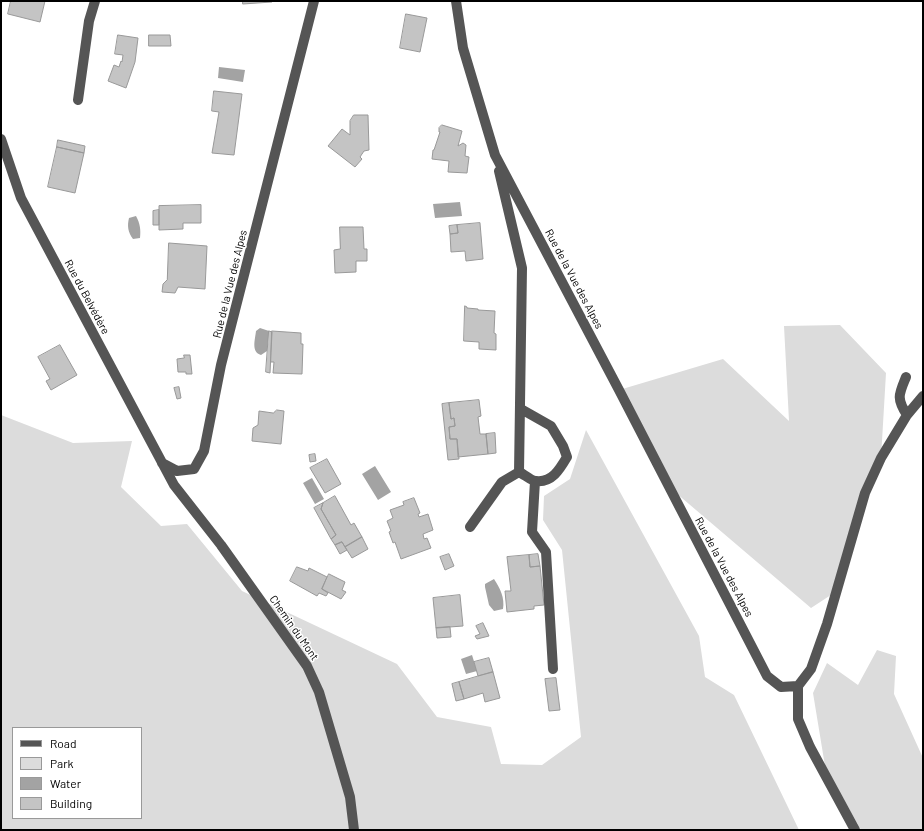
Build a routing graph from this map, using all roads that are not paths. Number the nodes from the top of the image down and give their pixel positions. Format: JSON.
{"nodes":[{"id":1,"x":95,"y":1,"type":"edge"},
{"id":2,"x":314,"y":1,"type":"edge"},
{"id":3,"x":456,"y":1,"type":"edge"},
{"id":4,"x":78,"y":100,"type":"dead end"},
{"id":5,"x":1,"y":139,"type":"edge"},
{"id":6,"x":495,"y":155,"type":"junction"},
{"id":7,"x":906,"y":376,"type":"dead end"},
{"id":8,"x":923,"y":396,"type":"edge"},
{"id":9,"x":521,"y":409,"type":"junction"},
{"id":10,"x":907,"y":414,"type":"junction"},
{"id":11,"x":162,"y":463,"type":"junction"},
{"id":12,"x":520,"y":472,"type":"junction"},
{"id":13,"x":535,"y":481,"type":"junction"},
{"id":14,"x":470,"y":527,"type":"dead end"},
{"id":15,"x":553,"y":669,"type":"dead end"},
{"id":16,"x":798,"y":686,"type":"junction"},
{"id":17,"x":354,"y":830,"type":"edge"},
{"id":18,"x":855,"y":830,"type":"edge"}],
"edges":[{"from":1,"to":4,"type":"street"},
{"from":2,"to":11,"type":"street","name":"Rue de la Vue des Alpes"},
{"from":3,"to":6,"type":"street","name":"Rue de la Vue des Alpes"},
{"from":5,"to":11,"type":"street","name":"Rue du Belvédère"},
{"from":6,"to":9,"type":"street","name":"Rue de la Vue des Alpes"},
{"from":6,"to":16,"type":"street","name":"Rue de la Vue des Alpes"},
{"from":7,"to":10,"type":"street"},
{"from":8,"to":10,"type":"street"},
{"from":9,"to":12,"type":"street","name":"Rue de la Vue des Alpes"},
{"from":9,"to":13,"type":"street"},
{"from":10,"to":16,"type":"street"},
{"from":11,"to":17,"type":"street","name":"Chemin du Mont"},
{"from":12,"to":13,"type":"street"},
{"from":12,"to":14,"type":"street"},
{"from":13,"to":15,"type":"street"},
{"from":16,"to":18,"type":"street"}]}
